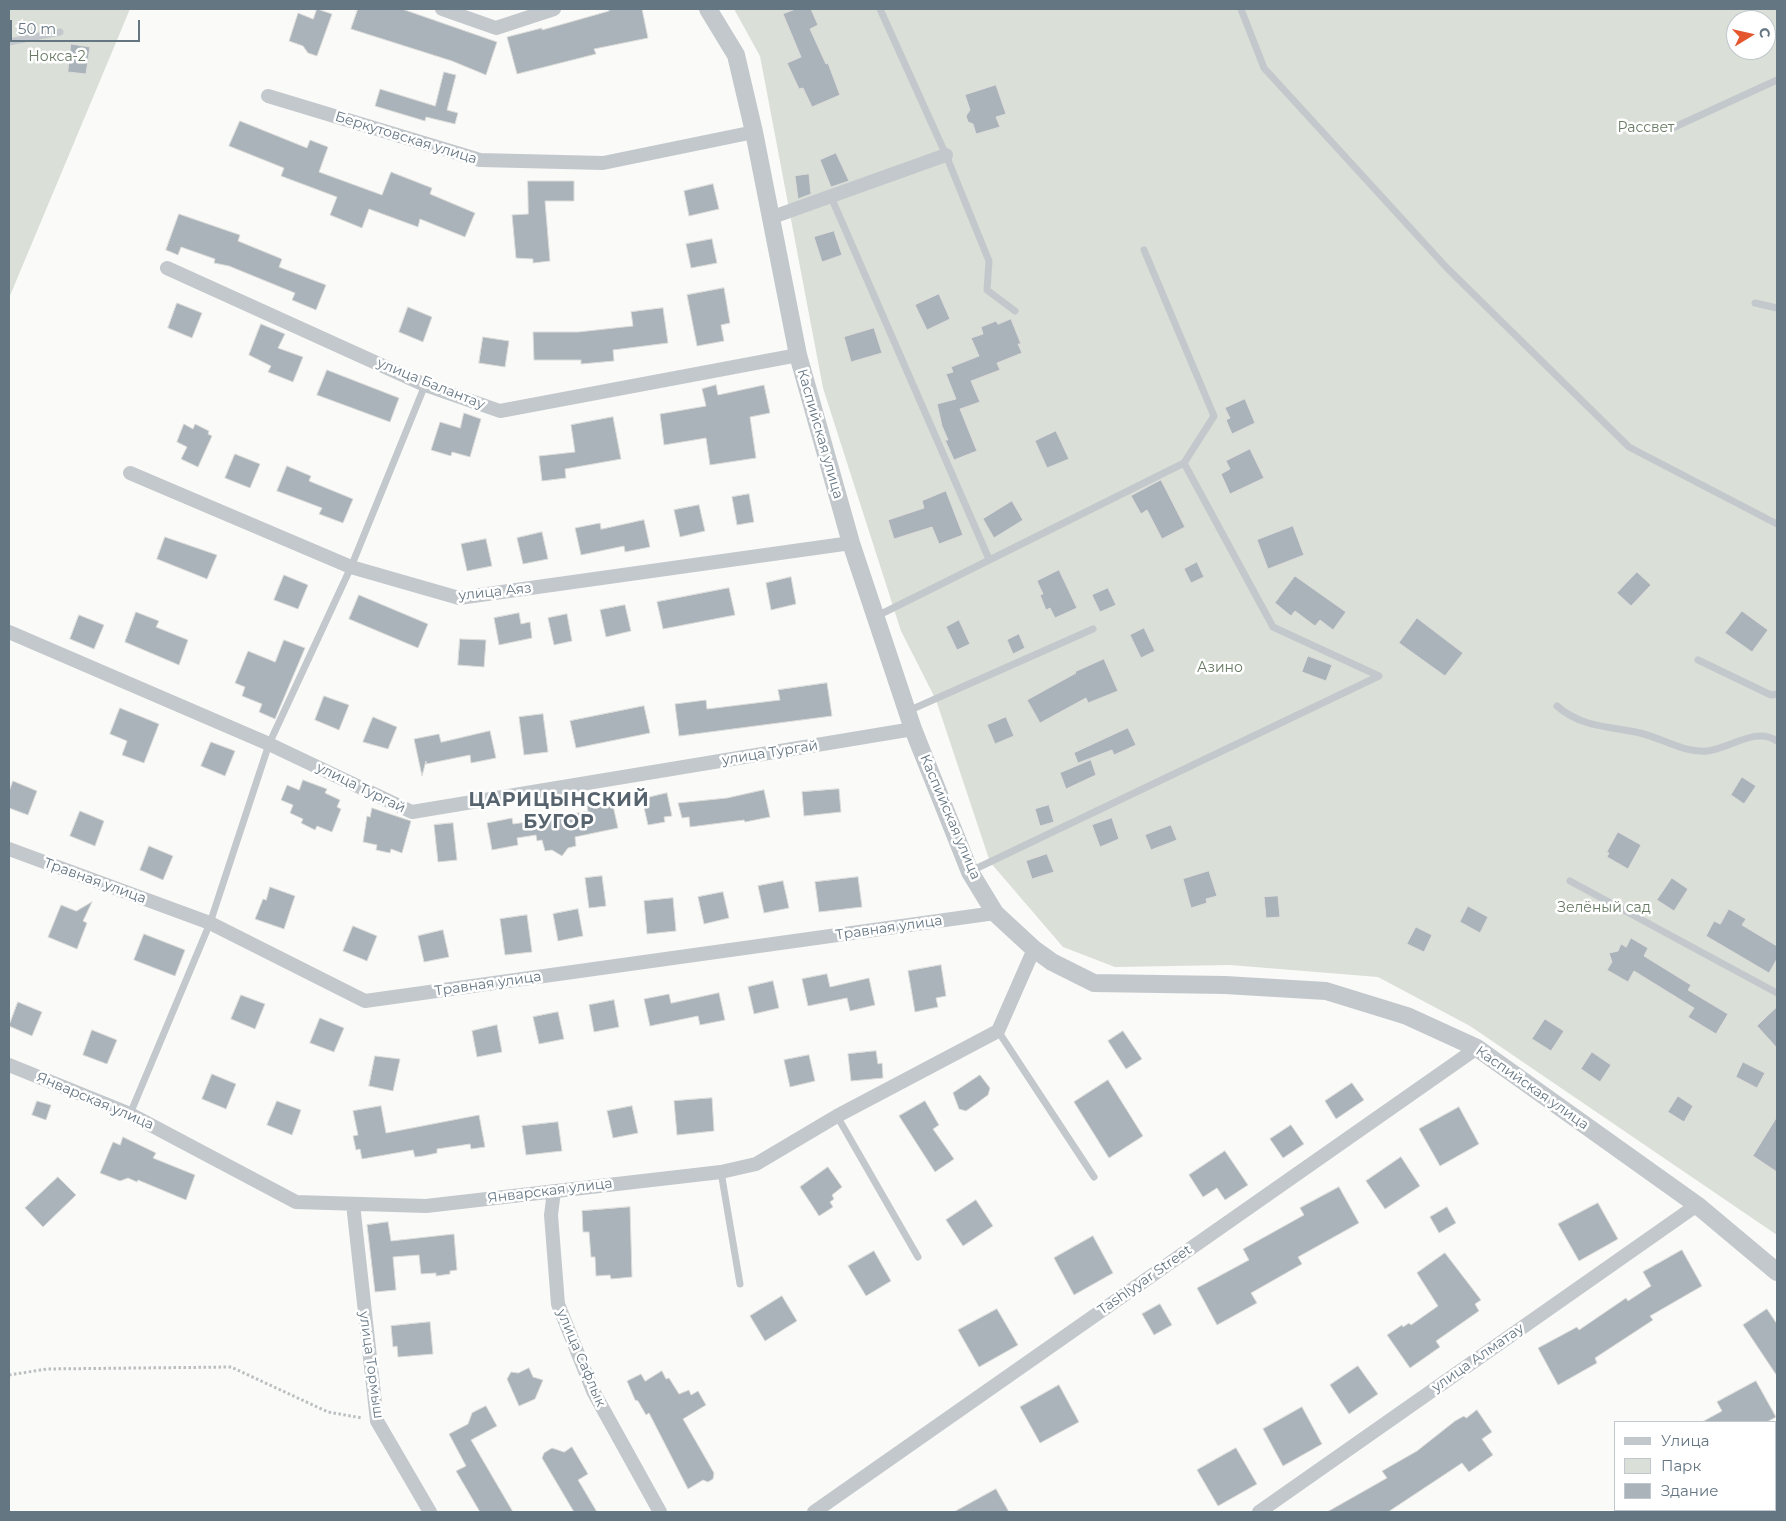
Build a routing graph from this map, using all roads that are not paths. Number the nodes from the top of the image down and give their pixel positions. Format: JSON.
{"nodes":[{"id":1,"x":442,"y":9,"type":"edge"},
{"id":2,"x":554,"y":9,"type":"edge"},
{"id":3,"x":708,"y":9,"type":"edge"},
{"id":4,"x":880,"y":9,"type":"edge"},
{"id":5,"x":1241,"y":9,"type":"edge"},
{"id":6,"x":60,"y":32,"type":"dead end"},
{"id":7,"x":9,"y":42,"type":"edge"},
{"id":8,"x":1777,"y":80,"type":"edge"},
{"id":9,"x":268,"y":96,"type":"dead end"},
{"id":10,"x":1666,"y":131,"type":"dead end"},
{"id":11,"x":754,"y":132,"type":"junction"},
{"id":12,"x":946,"y":154,"type":"junction"},
{"id":13,"x":831,"y":197,"type":"junction"},
{"id":14,"x":770,"y":218,"type":"junction"},
{"id":15,"x":1144,"y":250,"type":"dead end"},
{"id":16,"x":167,"y":268,"type":"dead end"},
{"id":17,"x":1755,"y":303,"type":"dead end"},
{"id":18,"x":1777,"y":308,"type":"edge"},
{"id":19,"x":1015,"y":311,"type":"dead end"},
{"id":20,"x":798,"y":355,"type":"junction"},
{"id":21,"x":425,"y":385,"type":"junction"},
{"id":22,"x":1184,"y":463,"type":"junction"},
{"id":23,"x":130,"y":473,"type":"dead end"},
{"id":24,"x":1777,"y":524,"type":"edge"},
{"id":25,"x":851,"y":543,"type":"junction"},
{"id":26,"x":989,"y":559,"type":"junction"},
{"id":27,"x":351,"y":567,"type":"junction"},
{"id":28,"x":876,"y":617,"type":"junction"},
{"id":29,"x":1093,"y":629,"type":"dead end"},
{"id":30,"x":9,"y":632,"type":"edge"},
{"id":31,"x":1698,"y":660,"type":"dead end"},
{"id":32,"x":1777,"y":694,"type":"edge"},
{"id":33,"x":1557,"y":706,"type":"dead end"},
{"id":34,"x":907,"y":711,"type":"junction"},
{"id":35,"x":913,"y":729,"type":"junction"},
{"id":36,"x":1777,"y":741,"type":"edge"},
{"id":37,"x":269,"y":744,"type":"junction"},
{"id":38,"x":9,"y":849,"type":"edge"},
{"id":39,"x":970,"y":872,"type":"junction"},
{"id":40,"x":1570,"y":881,"type":"dead end"},
{"id":41,"x":995,"y":913,"type":"junction"},
{"id":42,"x":210,"y":923,"type":"junction"},
{"id":43,"x":1034,"y":949,"type":"junction"},
{"id":44,"x":1777,"y":993,"type":"edge"},
{"id":45,"x":998,"y":1031,"type":"junction"},
{"id":46,"x":1477,"y":1048,"type":"junction"},
{"id":47,"x":9,"y":1065,"type":"edge"},
{"id":48,"x":130,"y":1114,"type":"junction"},
{"id":49,"x":837,"y":1116,"type":"junction"},
{"id":50,"x":721,"y":1172,"type":"junction"},
{"id":51,"x":1094,"y":1177,"type":"dead end"},
{"id":52,"x":554,"y":1191,"type":"junction"},
{"id":53,"x":353,"y":1204,"type":"junction"},
{"id":54,"x":1697,"y":1204,"type":"junction"},
{"id":55,"x":918,"y":1256,"type":"dead end"},
{"id":56,"x":1777,"y":1272,"type":"edge"},
{"id":57,"x":740,"y":1284,"type":"dead end"},
{"id":58,"x":430,"y":1512,"type":"edge"},
{"id":59,"x":660,"y":1512,"type":"edge"},
{"id":60,"x":814,"y":1512,"type":"edge"},
{"id":61,"x":1259,"y":1512,"type":"edge"}],
"edges":[{"from":1,"to":2,"type":"street"},
{"from":3,"to":11,"type":"street","name":"Каспийская улица"},
{"from":4,"to":12,"type":"lane"},
{"from":5,"to":24,"type":"lane"},
{"from":6,"to":7,"type":"lane"},
{"from":8,"to":10,"type":"lane"},
{"from":9,"to":11,"type":"street","name":"Беркутовская улица"},
{"from":11,"to":14,"type":"street","name":"Каспийская улица"},
{"from":12,"to":13,"type":"street"},
{"from":12,"to":19,"type":"lane"},
{"from":13,"to":14,"type":"street"},
{"from":13,"to":26,"type":"lane"},
{"from":14,"to":20,"type":"street","name":"Каспийская улица"},
{"from":15,"to":22,"type":"lane"},
{"from":16,"to":21,"type":"street","name":"улица Балантау"},
{"from":17,"to":18,"type":"lane"},
{"from":20,"to":21,"type":"street","name":"улица Балантау"},
{"from":20,"to":25,"type":"street","name":"Каспийская улица"},
{"from":21,"to":27,"type":"lane"},
{"from":22,"to":26,"type":"lane"},
{"from":22,"to":39,"type":"lane"},
{"from":23,"to":27,"type":"street","name":"улица Аяз"},
{"from":25,"to":27,"type":"street","name":"улица Аяз"},
{"from":25,"to":28,"type":"street","name":"Каспийская улица"},
{"from":26,"to":28,"type":"lane"},
{"from":27,"to":37,"type":"lane"},
{"from":28,"to":34,"type":"street","name":"Каспийская улица"},
{"from":29,"to":34,"type":"lane"},
{"from":30,"to":37,"type":"street","name":"улица Тургай"},
{"from":31,"to":32,"type":"lane"},
{"from":33,"to":36,"type":"lane"},
{"from":34,"to":35,"type":"street","name":"Каспийская улица"},
{"from":35,"to":37,"type":"street","name":"улица Тургай"},
{"from":35,"to":39,"type":"street","name":"Каспийская улица"},
{"from":37,"to":42,"type":"lane"},
{"from":38,"to":42,"type":"street","name":"Травная улица"},
{"from":39,"to":41,"type":"street","name":"Каспийская улица"},
{"from":40,"to":44,"type":"lane"},
{"from":41,"to":42,"type":"street","name":"Травная улица"},
{"from":41,"to":43,"type":"street","name":"Каспийская улица"},
{"from":42,"to":48,"type":"lane"},
{"from":43,"to":45,"type":"street"},
{"from":43,"to":46,"type":"street","name":"Каспийская улица"},
{"from":45,"to":49,"type":"street","name":"Январская улица"},
{"from":45,"to":51,"type":"lane"},
{"from":46,"to":54,"type":"street","name":"Каспийская улица"},
{"from":46,"to":60,"type":"street","name":"Tashlyyar Street"},
{"from":47,"to":48,"type":"street","name":"Январская улица"},
{"from":48,"to":53,"type":"street","name":"Январская улица"},
{"from":49,"to":50,"type":"street","name":"Январская улица"},
{"from":49,"to":55,"type":"lane"},
{"from":50,"to":52,"type":"street","name":"Январская улица"},
{"from":50,"to":57,"type":"lane"},
{"from":52,"to":53,"type":"street","name":"Январская улица"},
{"from":52,"to":59,"type":"street","name":"улица Сафлык"},
{"from":53,"to":58,"type":"street","name":"улица Тормыш"},
{"from":54,"to":56,"type":"street","name":"Каспийская улица"},
{"from":54,"to":61,"type":"street","name":"улица Алматау"}]}
